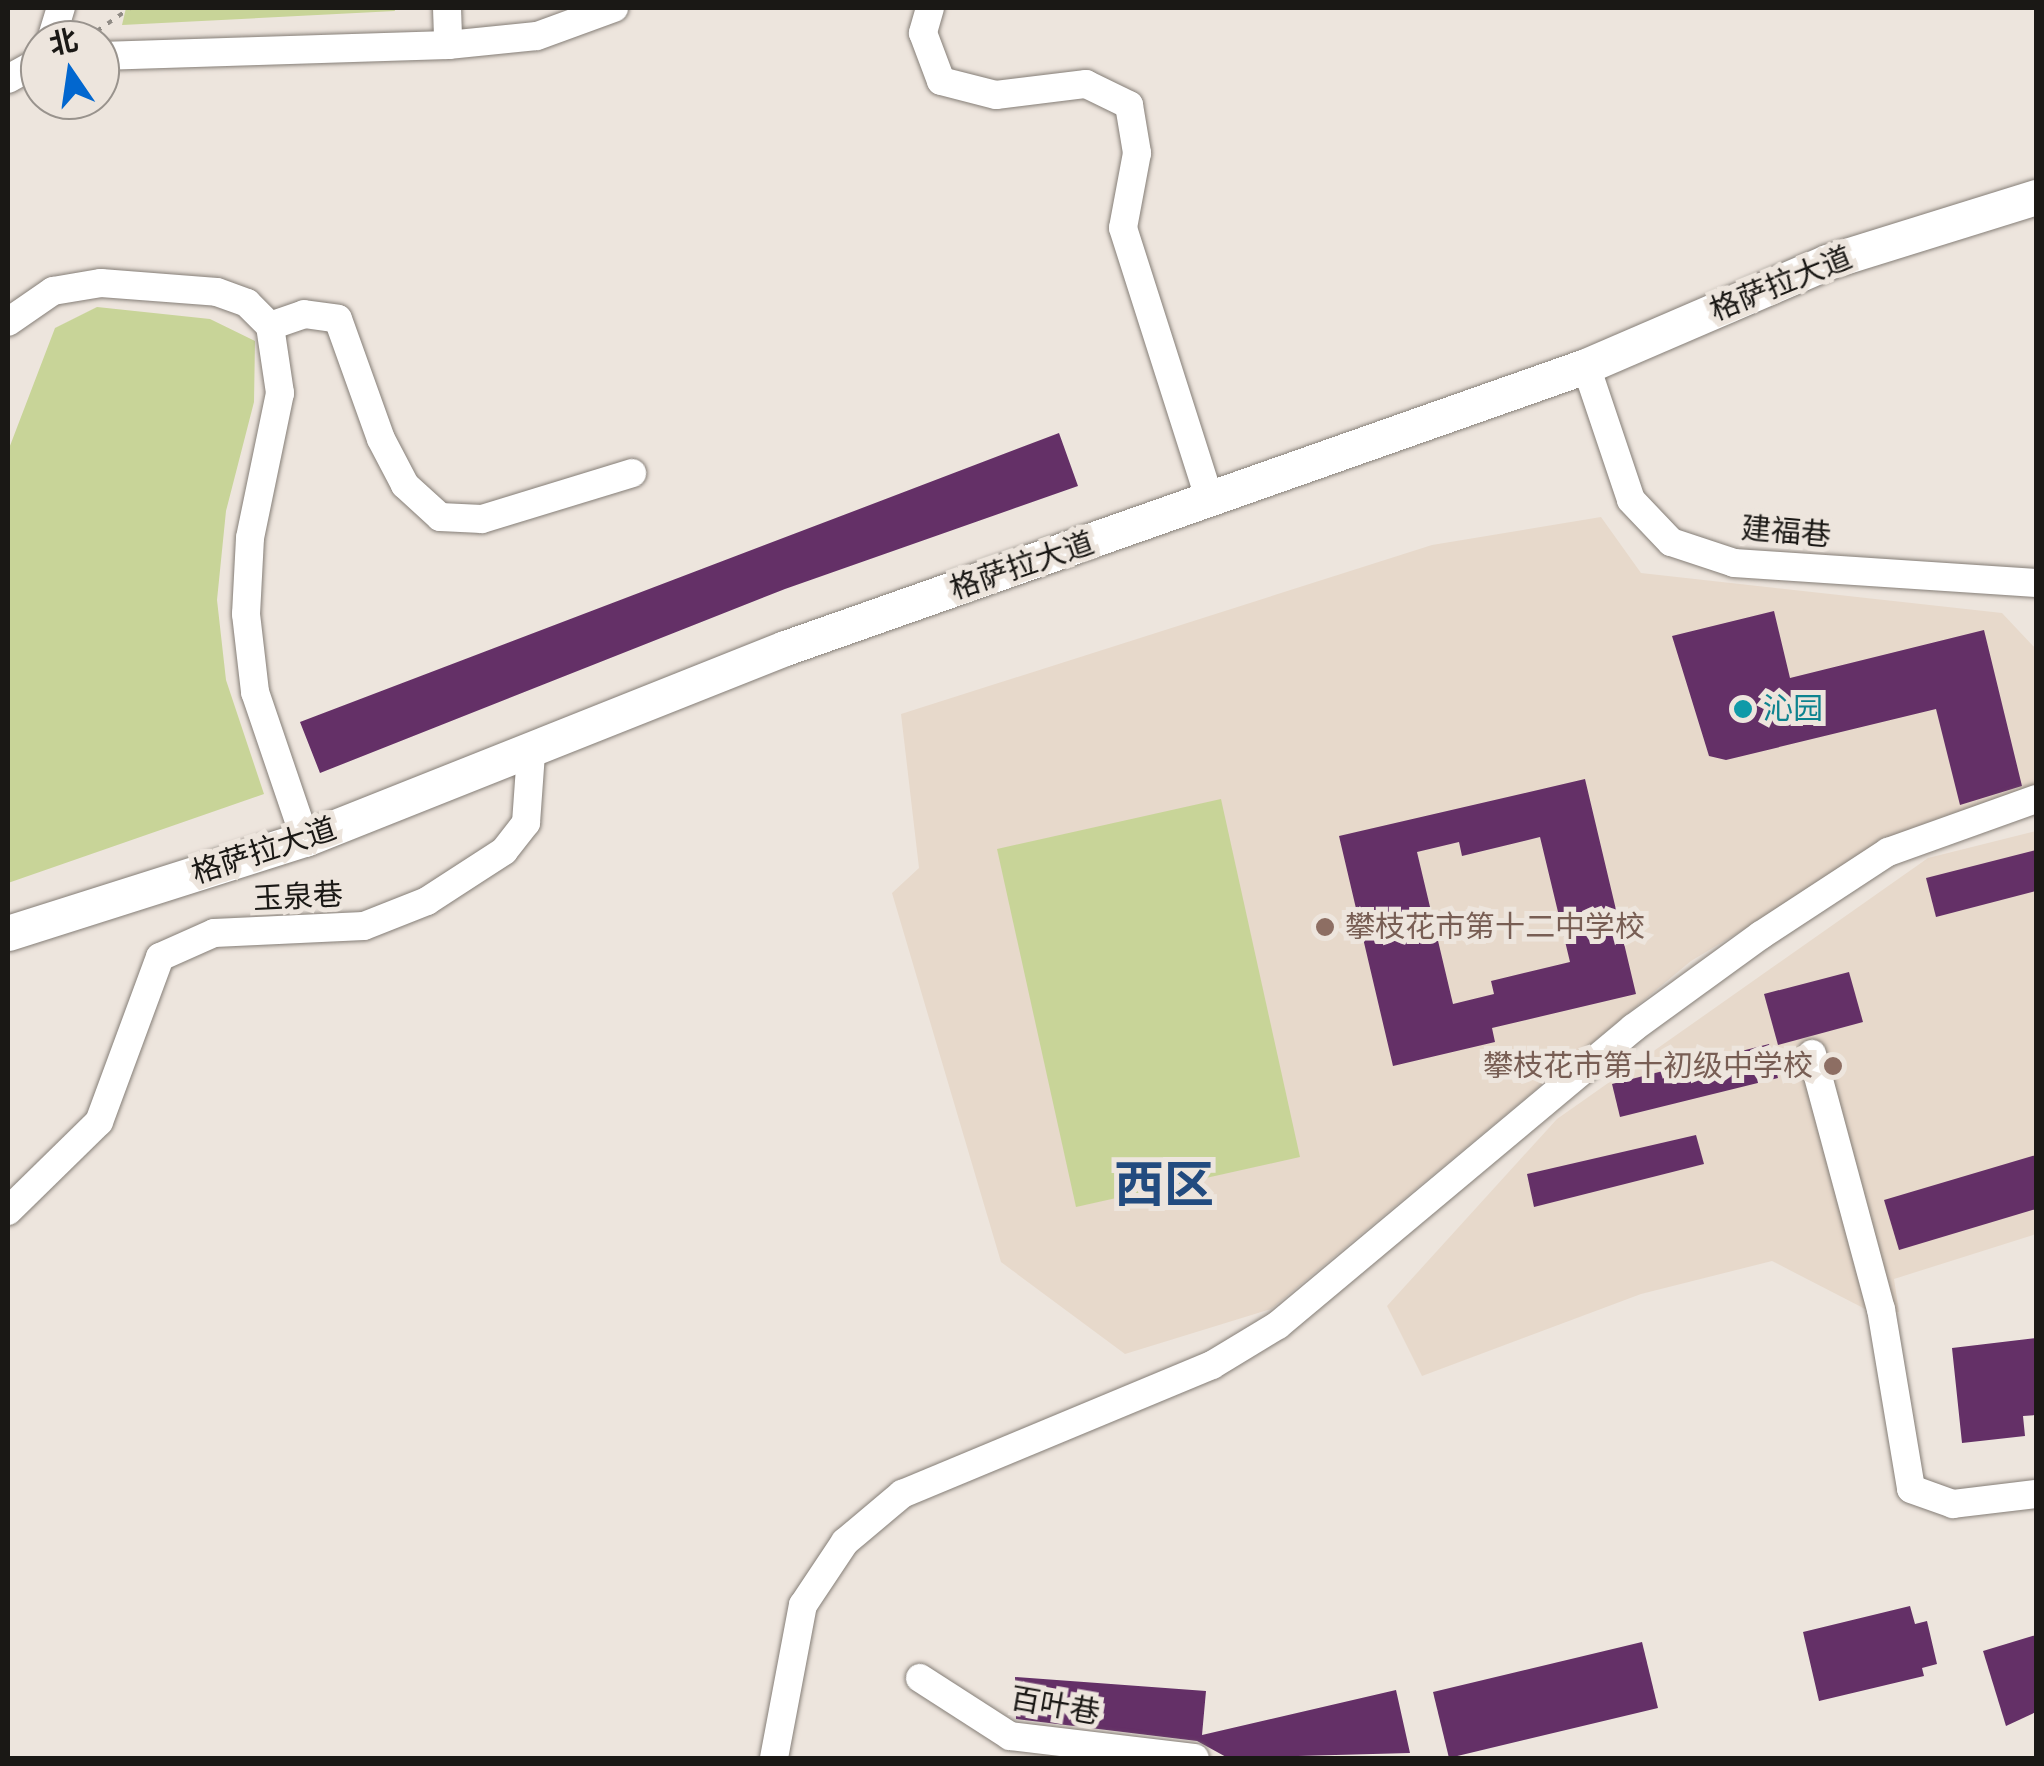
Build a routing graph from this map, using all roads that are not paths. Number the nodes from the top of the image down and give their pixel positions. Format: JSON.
{"nodes":[{"id":1,"x":447,"y":8,"type":"edge"},
{"id":2,"x":614,"y":8,"type":"edge"},
{"id":3,"x":930,"y":8,"type":"edge"},
{"id":4,"x":448,"y":45,"type":"junction"},
{"id":5,"x":120,"y":55,"type":"edge"},
{"id":6,"x":2036,"y":197,"type":"edge"},
{"id":7,"x":8,"y":322,"type":"edge"},
{"id":8,"x":270,"y":326,"type":"junction"},
{"id":9,"x":1586,"y":366,"type":"junction"},
{"id":10,"x":632,"y":473,"type":"dead end"},
{"id":11,"x":1210,"y":500,"type":"junction"},
{"id":12,"x":2036,"y":583,"type":"edge"},
{"id":13,"x":530,"y":753,"type":"junction"},
{"id":14,"x":2036,"y":799,"type":"edge"},
{"id":15,"x":305,"y":840,"type":"junction"},
{"id":16,"x":8,"y":933,"type":"edge"},
{"id":17,"x":1812,"y":1054,"type":"dead end"},
{"id":18,"x":8,"y":1211,"type":"edge"},
{"id":19,"x":2036,"y":1494,"type":"edge"},
{"id":20,"x":920,"y":1678,"type":"dead end"},
{"id":21,"x":774,"y":1758,"type":"edge"},
{"id":22,"x":1195,"y":1758,"type":"edge"}],
"edges":[{"from":1,"to":4,"type":"street"},
{"from":2,"to":4,"type":"street"},
{"from":3,"to":11,"type":"street"},
{"from":4,"to":5,"type":"street"},
{"from":6,"to":9,"type":"main road","name":"格萨拉大道"},
{"from":7,"to":8,"type":"street"},
{"from":8,"to":10,"type":"street"},
{"from":8,"to":15,"type":"street"},
{"from":9,"to":11,"type":"main road","name":"格萨拉大道"},
{"from":9,"to":12,"type":"street","name":"建福巷"},
{"from":11,"to":13,"type":"main road","name":"格萨拉大道"},
{"from":13,"to":15,"type":"main road","name":"格萨拉大道"},
{"from":13,"to":18,"type":"street","name":"玉泉巷"},
{"from":14,"to":21,"type":"street"},
{"from":15,"to":16,"type":"main road","name":"格萨拉大道"},
{"from":17,"to":19,"type":"street"},
{"from":20,"to":22,"type":"street","name":"百叶巷"}]}
